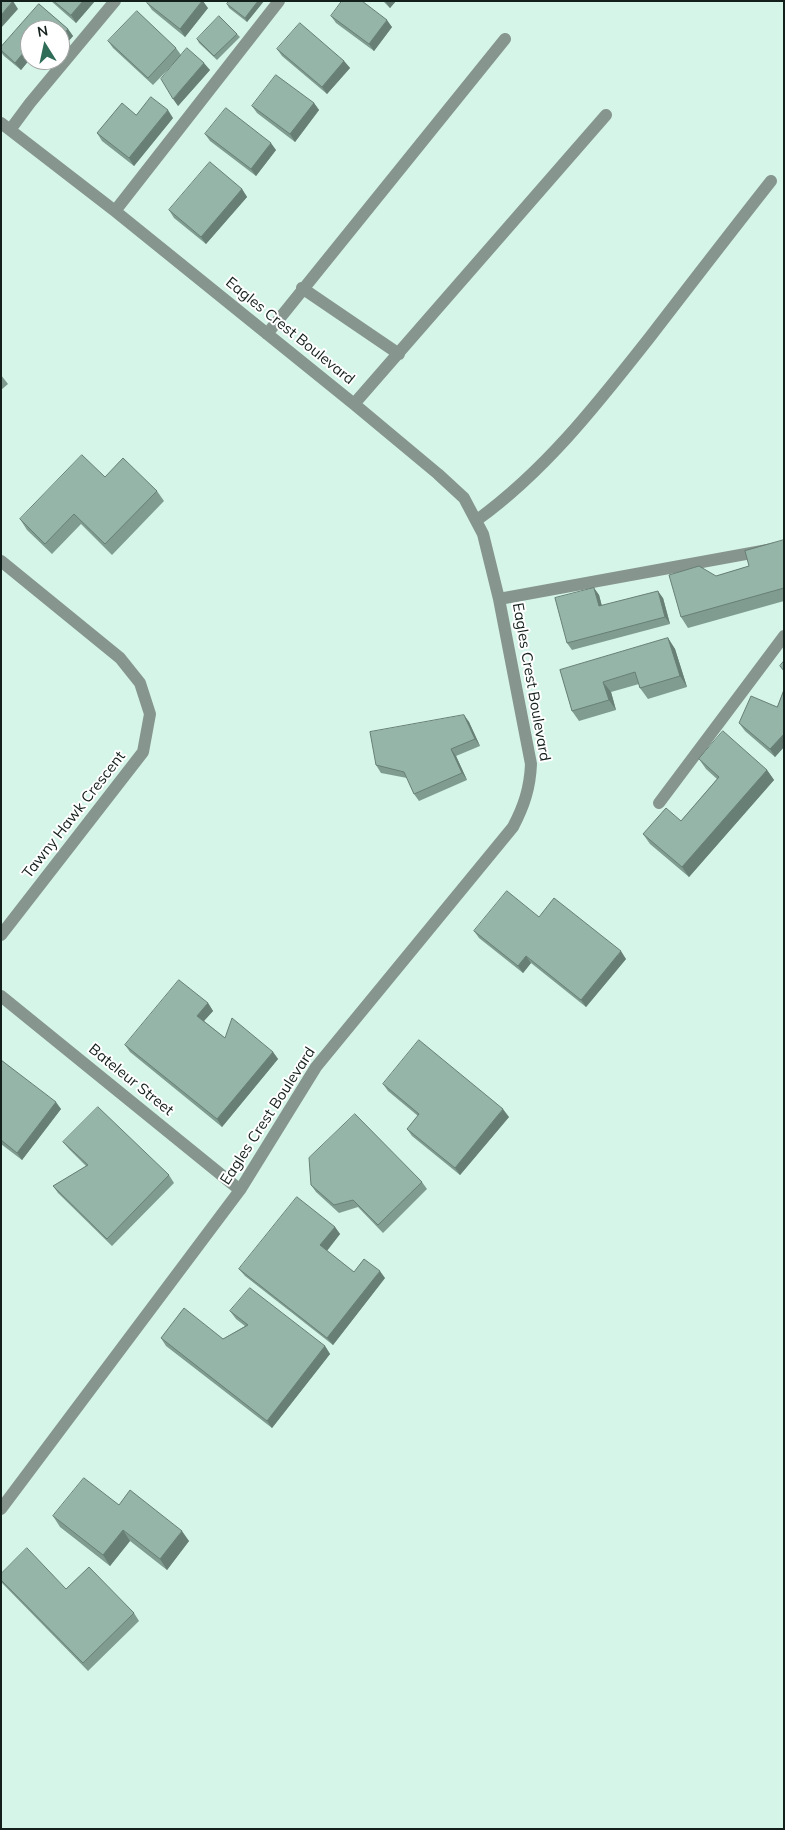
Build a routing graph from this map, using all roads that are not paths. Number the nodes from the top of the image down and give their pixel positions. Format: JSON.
{"nodes":[{"id":1,"x":115,"y":1,"type":"edge"},
{"id":2,"x":278,"y":1,"type":"edge"},
{"id":3,"x":505,"y":39,"type":"dead end"},
{"id":4,"x":606,"y":115,"type":"dead end"},
{"id":5,"x":6,"y":127,"type":"edge"},
{"id":6,"x":771,"y":181,"type":"dead end"},
{"id":7,"x":115,"y":211,"type":"junction"},
{"id":8,"x":302,"y":288,"type":"junction"},
{"id":9,"x":267,"y":334,"type":"junction"},
{"id":10,"x":399,"y":354,"type":"junction"},
{"id":11,"x":354,"y":404,"type":"junction"},
{"id":12,"x":477,"y":520,"type":"junction"},
{"id":13,"x":784,"y":547,"type":"edge"},
{"id":14,"x":1,"y":561,"type":"edge"},
{"id":15,"x":499,"y":600,"type":"junction"},
{"id":16,"x":784,"y":636,"type":"edge"},
{"id":17,"x":659,"y":803,"type":"dead end"},
{"id":18,"x":1,"y":935,"type":"edge"},
{"id":19,"x":1,"y":996,"type":"edge"},
{"id":20,"x":240,"y":1190,"type":"junction"},
{"id":21,"x":1,"y":1509,"type":"edge"}],
"edges":[{"from":1,"to":5,"type":"street"},
{"from":2,"to":7,"type":"street"},
{"from":3,"to":8,"type":"street"},
{"from":4,"to":10,"type":"street"},
{"from":5,"to":7,"type":"street","name":"Eagles Crest Boulevard"},
{"from":6,"to":12,"type":"street"},
{"from":7,"to":9,"type":"street","name":"Eagles Crest Boulevard"},
{"from":8,"to":9,"type":"street"},
{"from":8,"to":10,"type":"street"},
{"from":9,"to":11,"type":"street","name":"Eagles Crest Boulevard"},
{"from":10,"to":11,"type":"street"},
{"from":11,"to":12,"type":"street","name":"Eagles Crest Boulevard"},
{"from":12,"to":15,"type":"street","name":"Eagles Crest Boulevard"},
{"from":13,"to":15,"type":"street"},
{"from":14,"to":18,"type":"street","name":"Tawny Hawk Crescent"},
{"from":15,"to":20,"type":"street","name":"Eagles Crest Boulevard"},
{"from":16,"to":17,"type":"street"},
{"from":19,"to":20,"type":"street","name":"Bateleur Street"},
{"from":20,"to":21,"type":"street","name":"Eagles Crest Boulevard"}]}
